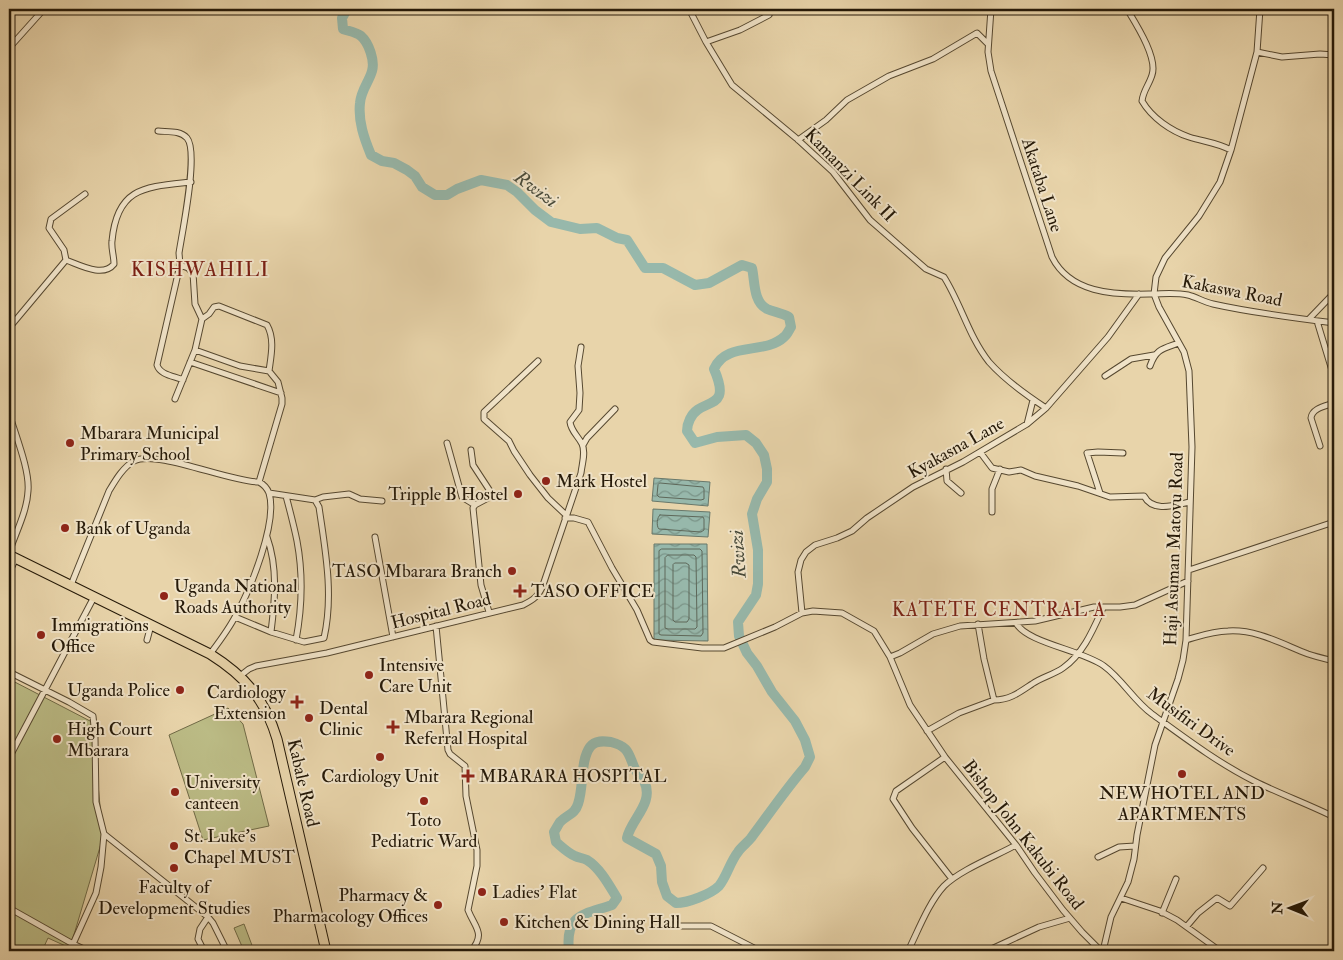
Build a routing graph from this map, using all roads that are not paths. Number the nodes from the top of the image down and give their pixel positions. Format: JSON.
{"nodes":[{"id":1,"x":44,"y":9,"type":"edge"},
{"id":2,"x":689,"y":9,"type":"edge"},
{"id":3,"x":992,"y":9,"type":"edge"},
{"id":4,"x":1127,"y":9,"type":"edge"},
{"id":5,"x":1260,"y":9,"type":"edge"},
{"id":6,"x":769,"y":16,"type":"dead end"},
{"id":7,"x":706,"y":42,"type":"junction"},
{"id":8,"x":988,"y":44,"type":"junction"},
{"id":9,"x":9,"y":48,"type":"edge"},
{"id":10,"x":1257,"y":52,"type":"junction"},
{"id":11,"x":1334,"y":55,"type":"edge"},
{"id":12,"x":158,"y":131,"type":"dead end"},
{"id":13,"x":798,"y":140,"type":"junction"},
{"id":14,"x":1231,"y":150,"type":"junction"},
{"id":15,"x":191,"y":182,"type":"junction"},
{"id":16,"x":84,"y":194,"type":"dead end"},
{"id":17,"x":66,"y":260,"type":"junction"},
{"id":18,"x":180,"y":265,"type":"junction"},
{"id":19,"x":1334,"y":293,"type":"edge"},
{"id":20,"x":1140,"y":294,"type":"junction"},
{"id":21,"x":1154,"y":294,"type":"junction"},
{"id":22,"x":1309,"y":319,"type":"junction"},
{"id":23,"x":202,"y":320,"type":"junction"},
{"id":24,"x":1317,"y":321,"type":"junction"},
{"id":25,"x":1334,"y":323,"type":"edge"},
{"id":26,"x":9,"y":328,"type":"edge"},
{"id":27,"x":1179,"y":343,"type":"junction"},
{"id":28,"x":581,"y":347,"type":"dead end"},
{"id":29,"x":195,"y":350,"type":"junction"},
{"id":30,"x":1154,"y":354,"type":"junction"},
{"id":31,"x":538,"y":361,"type":"dead end"},
{"id":32,"x":190,"y":362,"type":"junction"},
{"id":33,"x":1150,"y":366,"type":"dead end"},
{"id":34,"x":269,"y":372,"type":"junction"},
{"id":35,"x":1105,"y":376,"type":"dead end"},
{"id":36,"x":1334,"y":377,"type":"edge"},
{"id":37,"x":183,"y":380,"type":"junction"},
{"id":38,"x":282,"y":394,"type":"junction"},
{"id":39,"x":175,"y":399,"type":"dead end"},
{"id":40,"x":1033,"y":400,"type":"junction"},
{"id":41,"x":1334,"y":403,"type":"edge"},
{"id":42,"x":1046,"y":408,"type":"junction"},
{"id":43,"x":615,"y":409,"type":"dead end"},
{"id":44,"x":9,"y":412,"type":"edge"},
{"id":45,"x":1027,"y":424,"type":"junction"},
{"id":46,"x":447,"y":443,"type":"dead end"},
{"id":47,"x":583,"y":445,"type":"junction"},
{"id":48,"x":1320,"y":446,"type":"dead end"},
{"id":49,"x":471,"y":450,"type":"dead end"},
{"id":50,"x":980,"y":452,"type":"junction"},
{"id":51,"x":1123,"y":454,"type":"dead end"},
{"id":52,"x":946,"y":469,"type":"junction"},
{"id":53,"x":1000,"y":469,"type":"junction"},
{"id":54,"x":259,"y":482,"type":"junction"},
{"id":55,"x":269,"y":493,"type":"junction"},
{"id":56,"x":961,"y":493,"type":"dead end"},
{"id":57,"x":1100,"y":493,"type":"junction"},
{"id":58,"x":286,"y":496,"type":"junction"},
{"id":59,"x":315,"y":500,"type":"junction"},
{"id":60,"x":382,"y":501,"type":"dead end"},
{"id":61,"x":1190,"y":502,"type":"junction"},
{"id":62,"x":475,"y":505,"type":"junction"},
{"id":63,"x":992,"y":512,"type":"dead end"},
{"id":64,"x":566,"y":517,"type":"junction"},
{"id":65,"x":1334,"y":522,"type":"edge"},
{"id":66,"x":267,"y":537,"type":"junction"},
{"id":67,"x":375,"y":537,"type":"dead end"},
{"id":68,"x":11,"y":556,"type":"edge"},
{"id":69,"x":1189,"y":570,"type":"junction"},
{"id":70,"x":9,"y":573,"type":"edge"},
{"id":71,"x":1188,"y":581,"type":"junction"},
{"id":72,"x":71,"y":585,"type":"junction"},
{"id":73,"x":94,"y":596,"type":"junction"},
{"id":74,"x":1103,"y":608,"type":"junction"},
{"id":75,"x":488,"y":612,"type":"junction"},
{"id":76,"x":802,"y":613,"type":"junction"},
{"id":77,"x":235,"y":617,"type":"junction"},
{"id":78,"x":1016,"y":623,"type":"junction"},
{"id":79,"x":978,"y":624,"type":"junction"},
{"id":80,"x":151,"y":625,"type":"junction"},
{"id":81,"x":436,"y":626,"type":"junction"},
{"id":82,"x":271,"y":632,"type":"junction"},
{"id":83,"x":393,"y":637,"type":"junction"},
{"id":84,"x":146,"y":640,"type":"dead end"},
{"id":85,"x":296,"y":640,"type":"junction"},
{"id":86,"x":1186,"y":640,"type":"junction"},
{"id":87,"x":210,"y":654,"type":"junction"},
{"id":88,"x":1080,"y":654,"type":"junction"},
{"id":89,"x":890,"y":658,"type":"junction"},
{"id":90,"x":1334,"y":661,"type":"edge"},
{"id":91,"x":9,"y":672,"type":"edge"},
{"id":92,"x":240,"y":676,"type":"junction"},
{"id":93,"x":45,"y":691,"type":"junction"},
{"id":94,"x":994,"y":700,"type":"junction"},
{"id":95,"x":1162,"y":721,"type":"junction"},
{"id":96,"x":927,"y":732,"type":"junction"},
{"id":97,"x":945,"y":757,"type":"junction"},
{"id":98,"x":9,"y":758,"type":"edge"},
{"id":99,"x":1334,"y":816,"type":"edge"},
{"id":100,"x":104,"y":834,"type":"junction"},
{"id":101,"x":1016,"y":845,"type":"junction"},
{"id":102,"x":1135,"y":846,"type":"junction"},
{"id":103,"x":1098,"y":857,"type":"dead end"},
{"id":104,"x":1263,"y":868,"type":"dead end"},
{"id":105,"x":952,"y":879,"type":"junction"},
{"id":106,"x":1176,"y":880,"type":"dead end"},
{"id":107,"x":1121,"y":898,"type":"junction"},
{"id":108,"x":9,"y":908,"type":"edge"},
{"id":109,"x":1162,"y":913,"type":"junction"},
{"id":110,"x":208,"y":917,"type":"junction"},
{"id":111,"x":1070,"y":918,"type":"junction"},
{"id":112,"x":676,"y":926,"type":"dead end"},
{"id":113,"x":1187,"y":926,"type":"junction"},
{"id":114,"x":72,"y":944,"type":"junction"},
{"id":115,"x":88,"y":951,"type":"edge"},
{"id":116,"x":204,"y":951,"type":"edge"},
{"id":117,"x":227,"y":951,"type":"edge"},
{"id":118,"x":326,"y":951,"type":"edge"},
{"id":119,"x":471,"y":951,"type":"edge"},
{"id":120,"x":760,"y":951,"type":"edge"},
{"id":121,"x":909,"y":951,"type":"edge"},
{"id":122,"x":987,"y":951,"type":"edge"},
{"id":123,"x":1102,"y":951,"type":"edge"},
{"id":124,"x":1220,"y":951,"type":"edge"}],
"edges":[{"from":1,"to":9,"type":"street"},
{"from":2,"to":7,"type":"street","name":"Kamanzi Link II"},
{"from":3,"to":8,"type":"street","name":"Akataba Lane"},
{"from":4,"to":14,"type":"street"},
{"from":5,"to":10,"type":"street"},
{"from":6,"to":7,"type":"street"},
{"from":7,"to":13,"type":"street","name":"Kamanzi Link II"},
{"from":8,"to":13,"type":"street"},
{"from":8,"to":20,"type":"street","name":"Akataba Lane"},
{"from":10,"to":11,"type":"street"},
{"from":10,"to":14,"type":"street"},
{"from":12,"to":15,"type":"street"},
{"from":13,"to":40,"type":"street","name":"Kamanzi Link II"},
{"from":14,"to":21,"type":"street"},
{"from":15,"to":17,"type":"street"},
{"from":15,"to":18,"type":"street"},
{"from":16,"to":17,"type":"street"},
{"from":17,"to":26,"type":"street"},
{"from":18,"to":23,"type":"street"},
{"from":18,"to":37,"type":"street"},
{"from":19,"to":22,"type":"street"},
{"from":20,"to":21,"type":"street","name":"Akataba Lane"},
{"from":20,"to":42,"type":"street","name":"Kyakasna Lane"},
{"from":21,"to":22,"type":"street","name":"Kakaswa Road"},
{"from":21,"to":27,"type":"street","name":"Haji Asuman Matovu Road"},
{"from":22,"to":24,"type":"street","name":"Kakaswa Road"},
{"from":23,"to":29,"type":"street"},
{"from":23,"to":34,"type":"street"},
{"from":24,"to":25,"type":"street","name":"Kakaswa Road"},
{"from":24,"to":36,"type":"street"},
{"from":27,"to":30,"type":"street"},
{"from":27,"to":61,"type":"street","name":"Haji Asuman Matovu Road"},
{"from":28,"to":47,"type":"street"},
{"from":29,"to":32,"type":"street"},
{"from":29,"to":34,"type":"street"},
{"from":30,"to":33,"type":"street"},
{"from":30,"to":35,"type":"street"},
{"from":31,"to":64,"type":"street"},
{"from":32,"to":37,"type":"street"},
{"from":32,"to":38,"type":"street"},
{"from":34,"to":38,"type":"street"},
{"from":37,"to":39,"type":"street"},
{"from":38,"to":54,"type":"street"},
{"from":40,"to":42,"type":"street","name":"Kamanzi Link II"},
{"from":40,"to":45,"type":"street"},
{"from":41,"to":48,"type":"street"},
{"from":42,"to":45,"type":"street","name":"Kyakasna Lane"},
{"from":43,"to":47,"type":"street"},
{"from":44,"to":68,"type":"street"},
{"from":45,"to":50,"type":"street","name":"Kyakasna Lane"},
{"from":46,"to":62,"type":"street"},
{"from":47,"to":64,"type":"street","name":"Hospital Road"},
{"from":49,"to":62,"type":"street"},
{"from":50,"to":52,"type":"street","name":"Kyakasna Lane"},
{"from":50,"to":53,"type":"street"},
{"from":51,"to":57,"type":"street"},
{"from":52,"to":56,"type":"street"},
{"from":52,"to":76,"type":"street","name":"Kyakasna Lane"},
{"from":53,"to":57,"type":"street"},
{"from":53,"to":63,"type":"street"},
{"from":54,"to":55,"type":"street"},
{"from":54,"to":72,"type":"street"},
{"from":55,"to":58,"type":"street"},
{"from":55,"to":66,"type":"street"},
{"from":57,"to":61,"type":"street"},
{"from":58,"to":59,"type":"street"},
{"from":58,"to":85,"type":"street"},
{"from":59,"to":60,"type":"street"},
{"from":59,"to":85,"type":"street"},
{"from":61,"to":69,"type":"street","name":"Haji Asuman Matovu Road"},
{"from":62,"to":75,"type":"street"},
{"from":64,"to":75,"type":"street","name":"Hospital Road"},
{"from":64,"to":76,"type":"street"},
{"from":65,"to":69,"type":"street"},
{"from":66,"to":77,"type":"street"},
{"from":66,"to":82,"type":"street"},
{"from":67,"to":83,"type":"street"},
{"from":68,"to":70,"type":"street"},
{"from":68,"to":72,"type":"main road","name":"Kabale Road"},
{"from":69,"to":71,"type":"street","name":"Haji Asuman Matovu Road"},
{"from":71,"to":74,"type":"street"},
{"from":71,"to":86,"type":"street","name":"Haji Asuman Matovu Road"},
{"from":72,"to":73,"type":"main road","name":"Kabale Road"},
{"from":73,"to":80,"type":"main road","name":"Kabale Road"},
{"from":73,"to":93,"type":"street"},
{"from":74,"to":78,"type":"street"},
{"from":74,"to":88,"type":"street"},
{"from":75,"to":81,"type":"street","name":"Hospital Road"},
{"from":76,"to":89,"type":"street","name":"Bishop John Kakubi Road"},
{"from":77,"to":82,"type":"street"},
{"from":77,"to":87,"type":"street"},
{"from":78,"to":79,"type":"street"},
{"from":78,"to":88,"type":"street","name":"Musifiri Drive"},
{"from":79,"to":89,"type":"street"},
{"from":79,"to":94,"type":"street"},
{"from":80,"to":84,"type":"street"},
{"from":80,"to":87,"type":"main road","name":"Kabale Road"},
{"from":81,"to":83,"type":"street","name":"Hospital Road"},
{"from":81,"to":119,"type":"street"},
{"from":82,"to":85,"type":"street"},
{"from":83,"to":92,"type":"street","name":"Hospital Road"},
{"from":86,"to":90,"type":"street"},
{"from":86,"to":95,"type":"street","name":"Haji Asuman Matovu Road"},
{"from":87,"to":92,"type":"main road","name":"Kabale Road"},
{"from":88,"to":94,"type":"street"},
{"from":88,"to":95,"type":"street","name":"Musifiri Drive"},
{"from":89,"to":96,"type":"street","name":"Bishop John Kakubi Road"},
{"from":91,"to":93,"type":"street"},
{"from":92,"to":118,"type":"main road","name":"Kabale Road"},
{"from":93,"to":98,"type":"street"},
{"from":93,"to":100,"type":"street"},
{"from":94,"to":96,"type":"street"},
{"from":95,"to":99,"type":"street","name":"Musifiri Drive"},
{"from":95,"to":102,"type":"street","name":"Haji Asuman Matovu Road"},
{"from":96,"to":97,"type":"street","name":"Bishop John Kakubi Road"},
{"from":97,"to":101,"type":"street","name":"Bishop John Kakubi Road"},
{"from":97,"to":105,"type":"street"},
{"from":100,"to":110,"type":"street"},
{"from":100,"to":114,"type":"street"},
{"from":101,"to":105,"type":"street"},
{"from":101,"to":111,"type":"street","name":"Bishop John Kakubi Road"},
{"from":102,"to":103,"type":"street"},
{"from":102,"to":107,"type":"street","name":"Haji Asuman Matovu Road"},
{"from":104,"to":113,"type":"street"},
{"from":105,"to":121,"type":"street"},
{"from":106,"to":109,"type":"street"},
{"from":107,"to":109,"type":"street"},
{"from":107,"to":123,"type":"street","name":"Haji Asuman Matovu Road"},
{"from":108,"to":114,"type":"street"},
{"from":109,"to":113,"type":"street"},
{"from":110,"to":116,"type":"street"},
{"from":110,"to":117,"type":"street"},
{"from":111,"to":122,"type":"street"},
{"from":111,"to":123,"type":"street","name":"Bishop John Kakubi Road"},
{"from":112,"to":120,"type":"street"},
{"from":113,"to":124,"type":"street"},
{"from":114,"to":115,"type":"street"}]}
